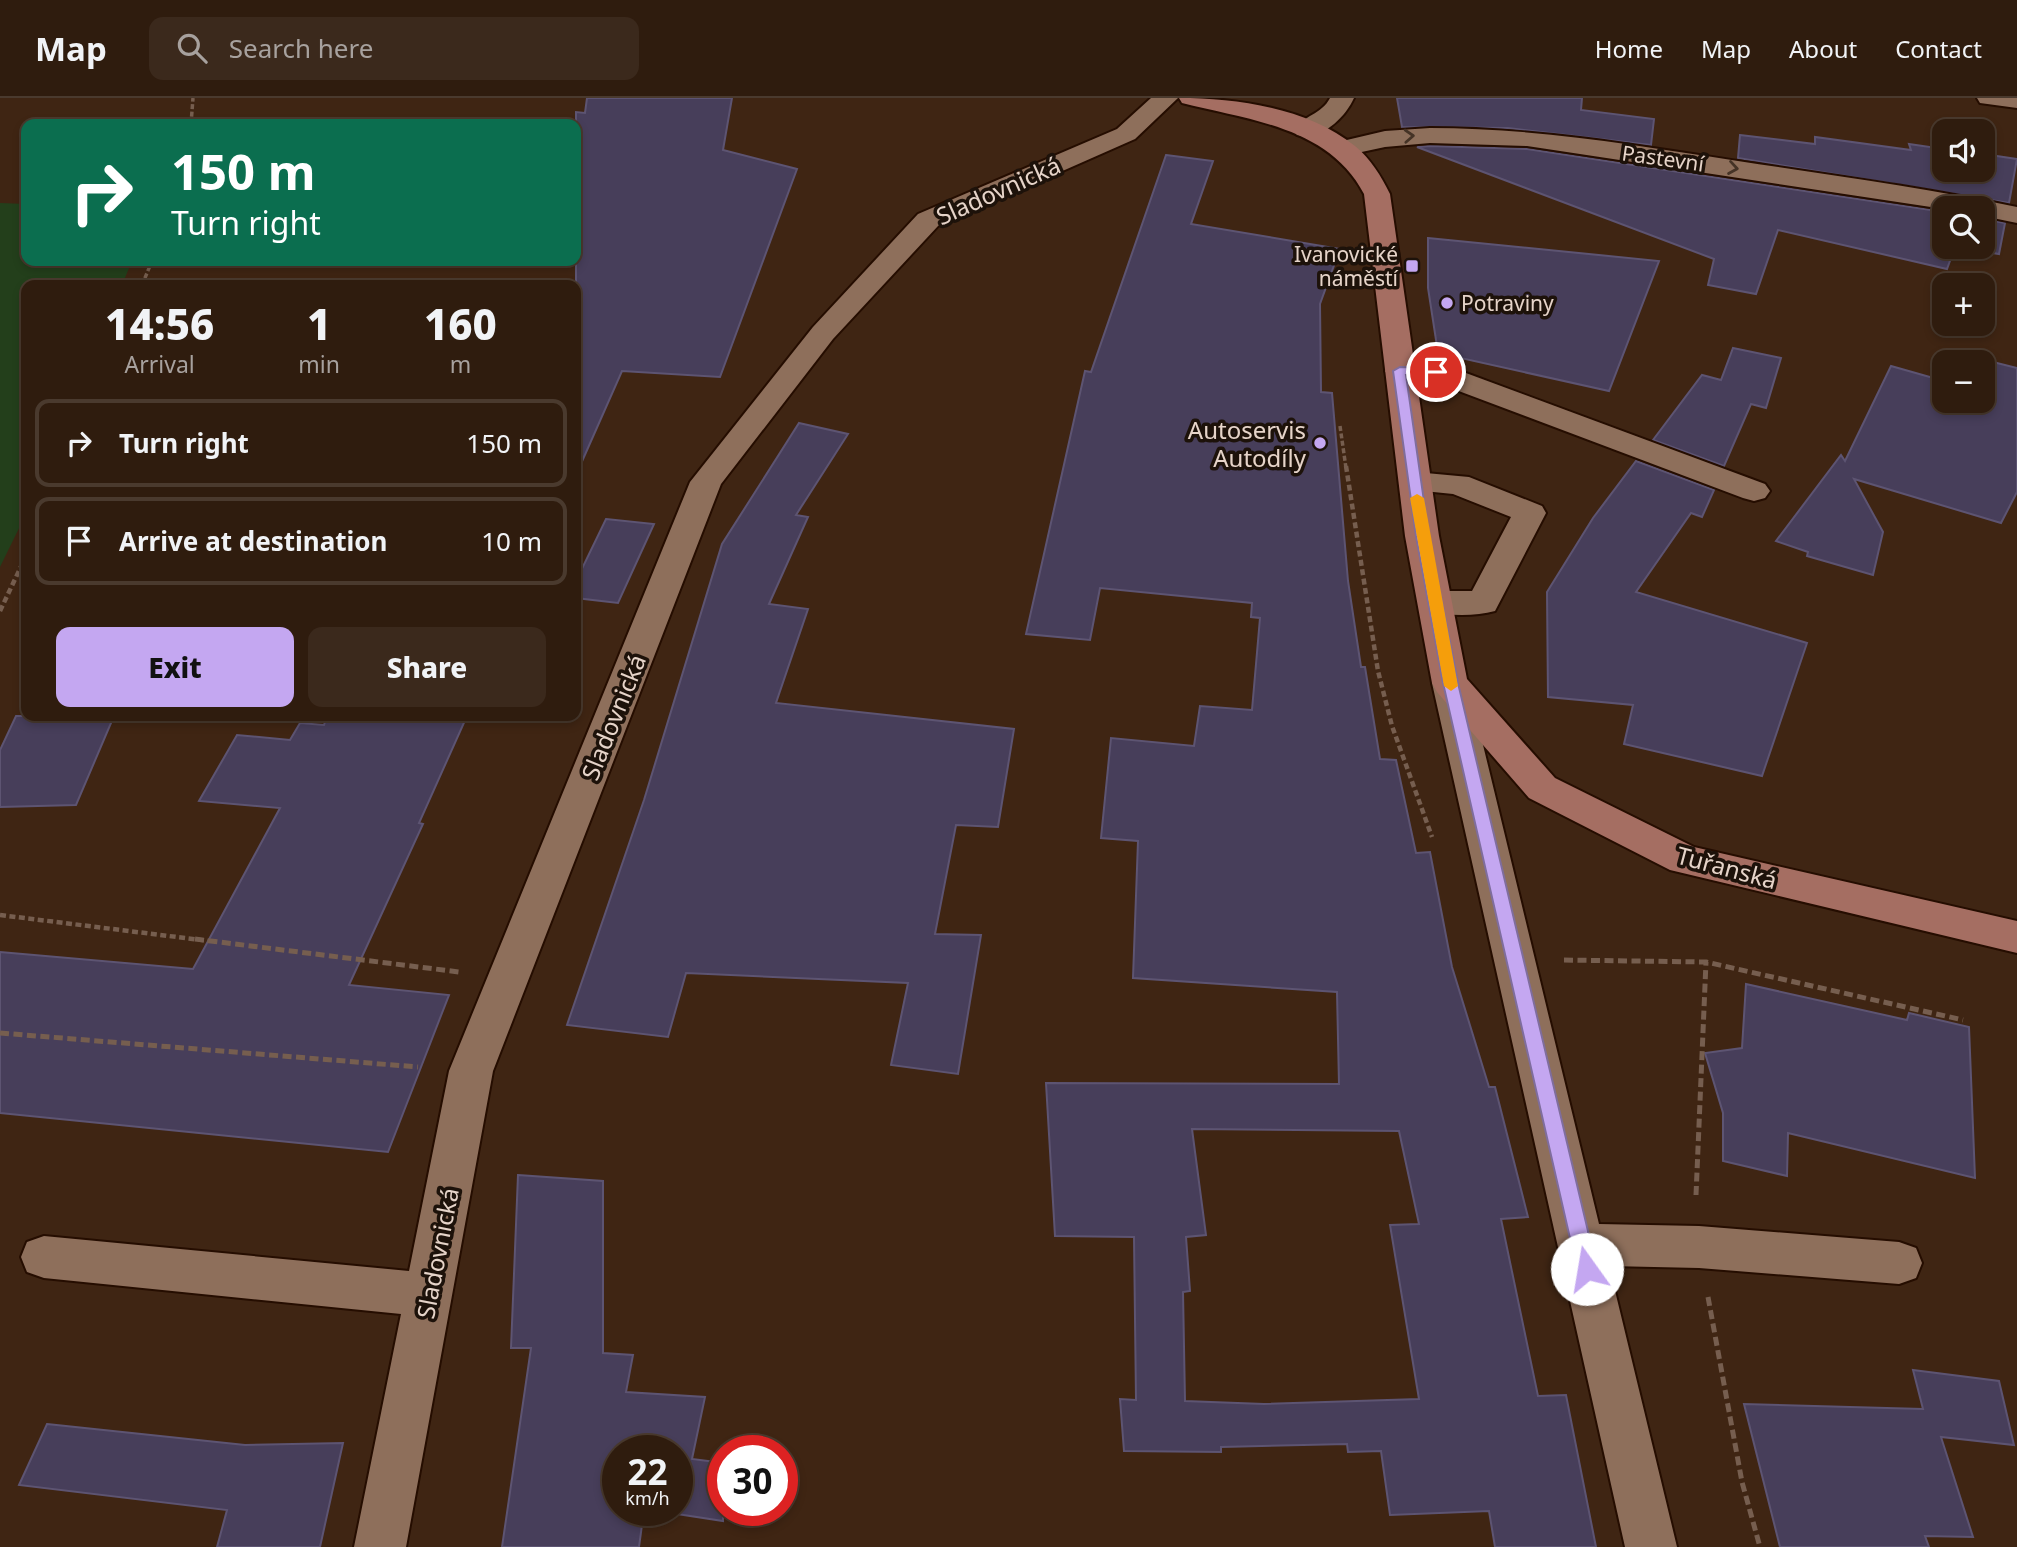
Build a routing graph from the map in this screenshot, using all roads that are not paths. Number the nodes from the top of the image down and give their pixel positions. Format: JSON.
{"nodes":[{"id":1,"x":1167,"y":98,"type":"edge"},
{"id":2,"x":1191,"y":98,"type":"edge"},
{"id":3,"x":1342,"y":98,"type":"edge"},
{"id":4,"x":1989,"y":98,"type":"edge"},
{"id":5,"x":2017,"y":101,"type":"edge"},
{"id":6,"x":1306,"y":130,"type":"junction"},
{"id":7,"x":1343,"y":148,"type":"junction"},
{"id":8,"x":1932,"y":200,"type":"edge"},
{"id":9,"x":1995,"y":211,"type":"edge"},
{"id":10,"x":2017,"y":215,"type":"edge"},
{"id":11,"x":1400,"y":371,"type":"junction"},
{"id":12,"x":1415,"y":482,"type":"junction"},
{"id":13,"x":1754,"y":491,"type":"dead end"},
{"id":14,"x":1435,"y":602,"type":"junction"},
{"id":15,"x":1450,"y":683,"type":"junction"},
{"id":16,"x":2017,"y":937,"type":"edge"},
{"id":17,"x":1581,"y":1244,"type":"junction"},
{"id":18,"x":44,"y":1257,"type":"dead end"},
{"id":19,"x":1899,"y":1264,"type":"dead end"},
{"id":20,"x":429,"y":1295,"type":"junction"},
{"id":21,"x":380,"y":1547,"type":"edge"},
{"id":22,"x":1651,"y":1547,"type":"edge"}],
"edges":[{"from":1,"to":20,"type":"street","name":"Sladovnická"},
{"from":2,"to":6,"type":"main road"},
{"from":3,"to":6,"type":"street"},
{"from":4,"to":5,"type":"street"},
{"from":6,"to":7,"type":"main road"},
{"from":7,"to":8,"type":"street","name":"Pastevní","one_way":true},
{"from":7,"to":11,"type":"main road"},
{"from":9,"to":10,"type":"street","name":"Pastevní"},
{"from":11,"to":12,"type":"main road"},
{"from":11,"to":13,"type":"street"},
{"from":12,"to":14,"type":"main road"},
{"from":12,"to":14,"type":"street"},
{"from":14,"to":15,"type":"main road"},
{"from":15,"to":16,"type":"main road","name":"Tuřanská"},
{"from":15,"to":17,"type":"street"},
{"from":17,"to":19,"type":"street"},
{"from":17,"to":22,"type":"street"},
{"from":18,"to":20,"type":"street"},
{"from":20,"to":21,"type":"street","name":"Sladovnická"}]}
